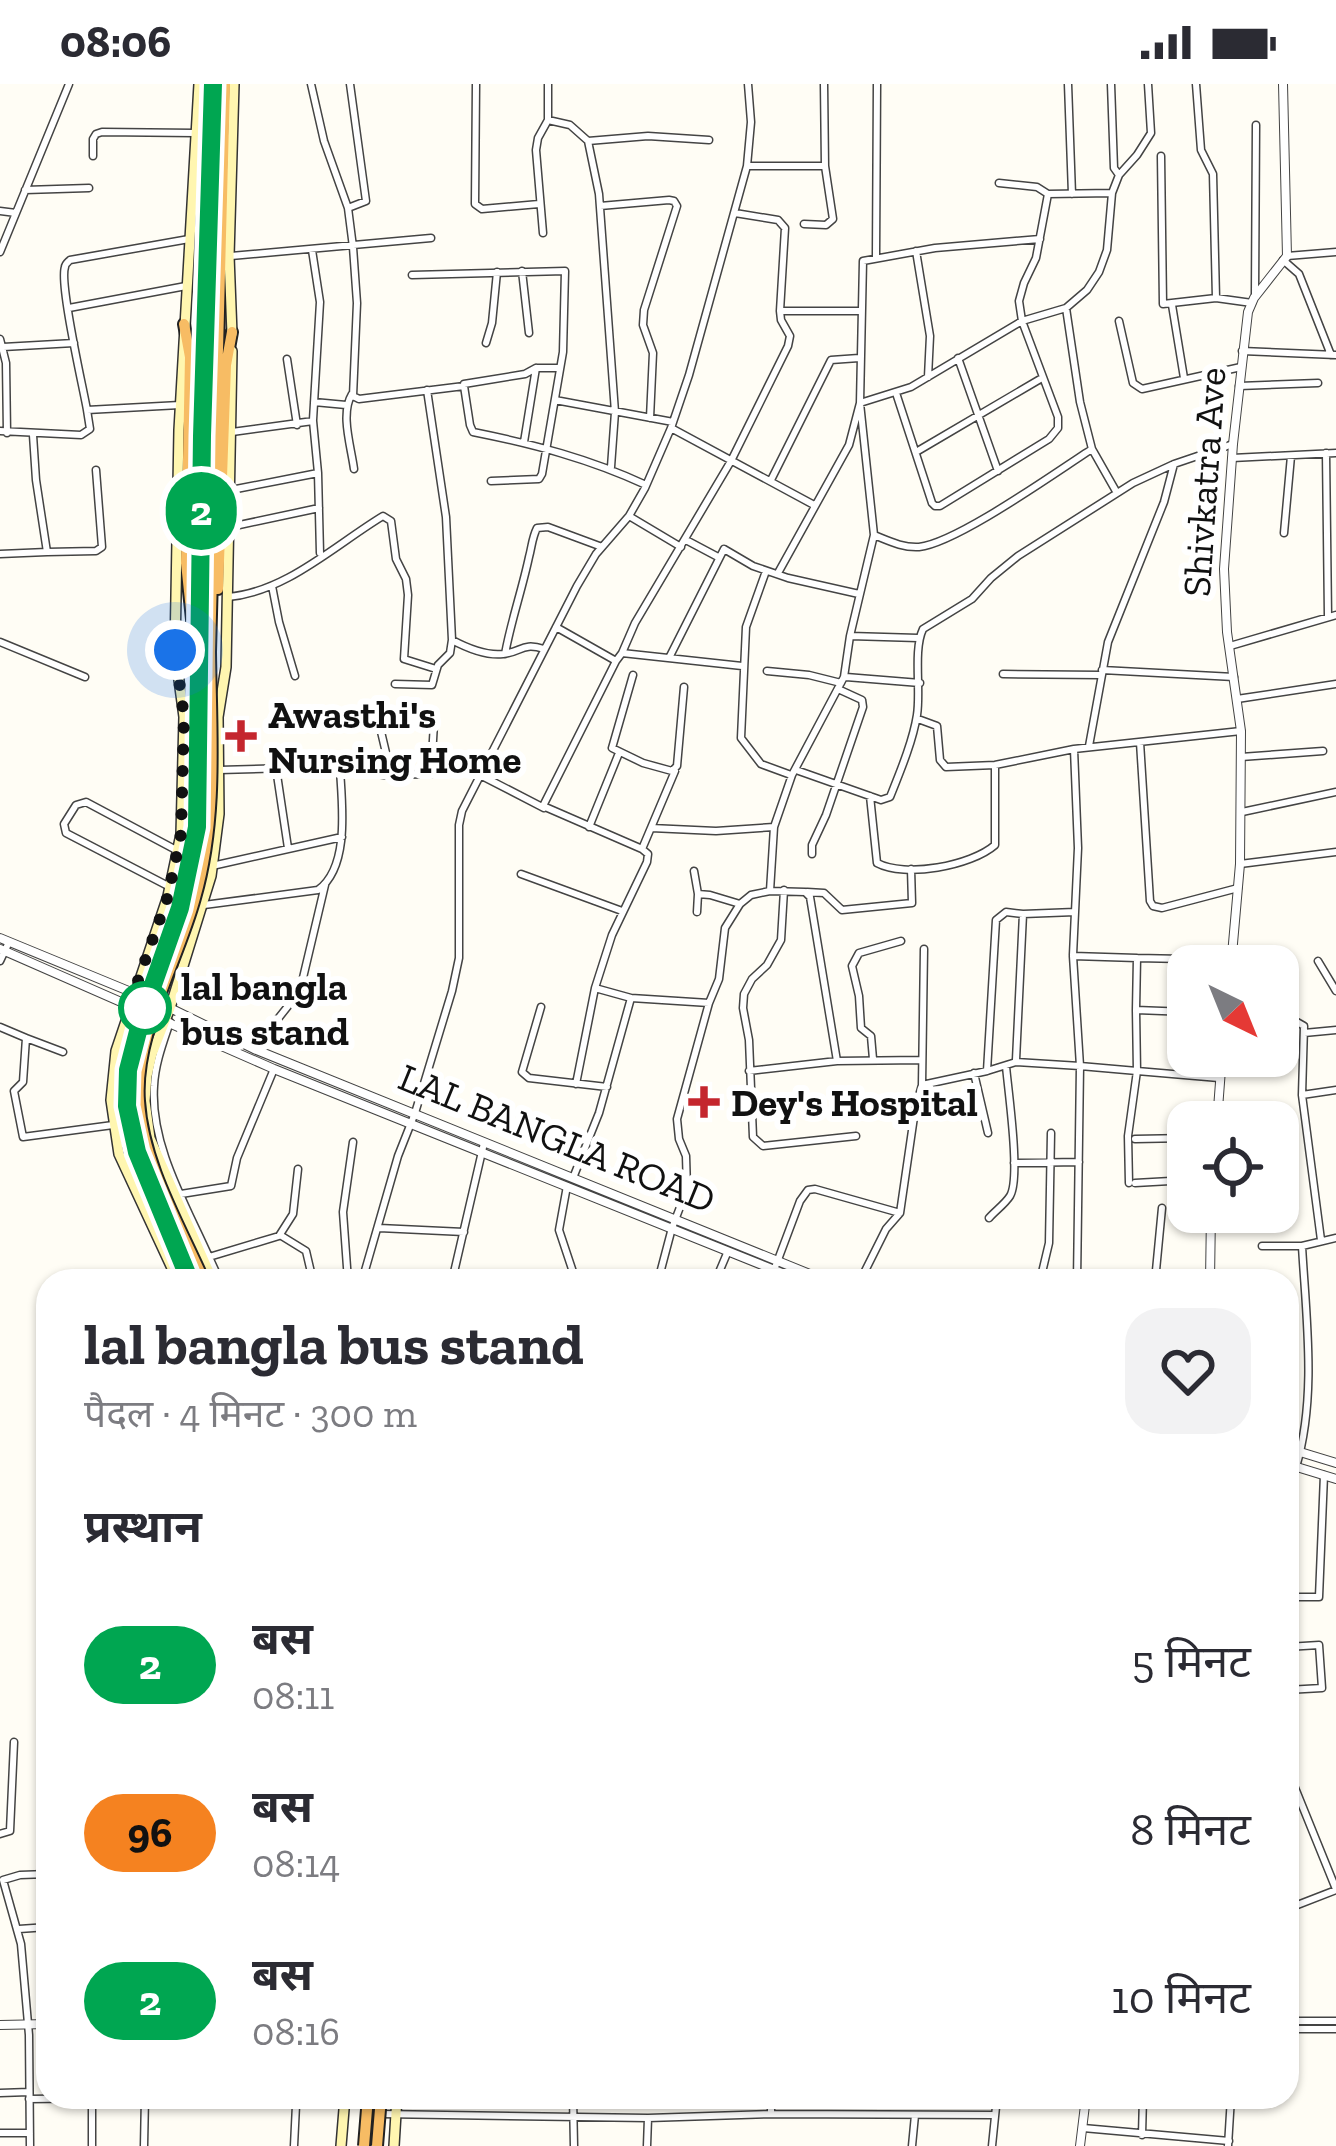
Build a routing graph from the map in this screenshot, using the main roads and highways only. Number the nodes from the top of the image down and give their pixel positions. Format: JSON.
{"nodes":[{"id":1,"x":199,"y":84,"type":"edge"},
{"id":2,"x":213,"y":84,"type":"edge"},
{"id":3,"x":225,"y":84,"type":"edge"},
{"id":4,"x":234,"y":84,"type":"edge"},
{"id":5,"x":184,"y":325,"type":"junction"},
{"id":6,"x":232,"y":332,"type":"junction"},
{"id":7,"x":210,"y":652,"type":"junction"},
{"id":8,"x":198,"y":666,"type":"junction"},
{"id":9,"x":172,"y":1269,"type":"edge"},
{"id":10,"x":185,"y":1269,"type":"edge"},
{"id":11,"x":206,"y":1269,"type":"edge"},
{"id":12,"x":207,"y":1269,"type":"edge"},
{"id":13,"x":346,"y":2109,"type":"edge"},
{"id":14,"x":367,"y":2109,"type":"edge"},
{"id":15,"x":380,"y":2109,"type":"edge"},
{"id":16,"x":396,"y":2109,"type":"edge"},
{"id":17,"x":341,"y":2146,"type":"edge"},
{"id":18,"x":364,"y":2146,"type":"edge"},
{"id":19,"x":377,"y":2146,"type":"edge"},
{"id":20,"x":394,"y":2146,"type":"edge"}],
"edges":[{"from":1,"to":5,"type":"main road"},
{"from":2,"to":8,"type":"highway"},
{"from":3,"to":7,"type":"highway"},
{"from":4,"to":6,"type":"main road"},
{"from":5,"to":8,"type":"highway"},
{"from":5,"to":9,"type":"main road"},
{"from":6,"to":7,"type":"highway"},
{"from":6,"to":12,"type":"main road"},
{"from":7,"to":11,"type":"highway","bridge":true},
{"from":8,"to":10,"type":"highway","bridge":true},
{"from":13,"to":17,"type":"main road"},
{"from":14,"to":18,"type":"highway","bridge":true},
{"from":15,"to":19,"type":"highway","bridge":true},
{"from":16,"to":20,"type":"main road"}]}
